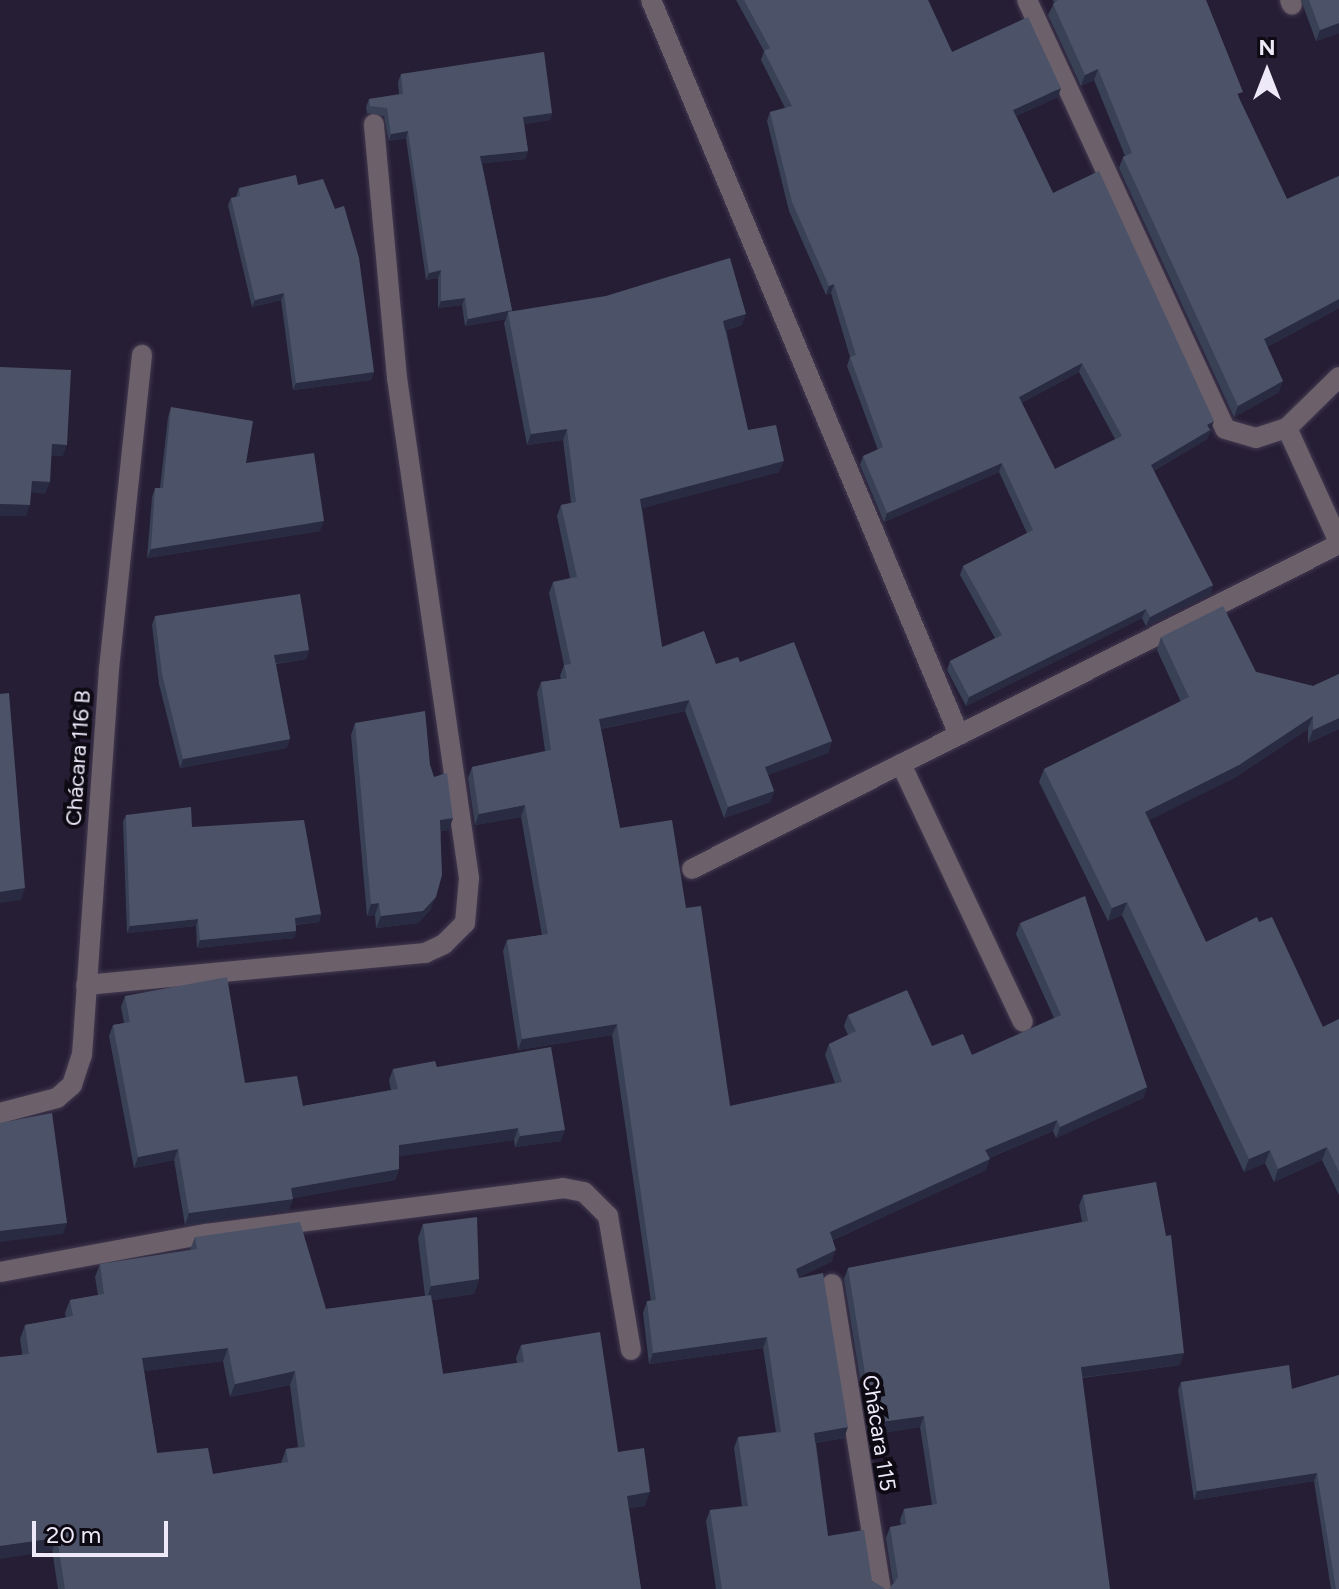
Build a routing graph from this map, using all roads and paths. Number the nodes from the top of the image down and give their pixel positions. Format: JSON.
{"nodes":[{"id":1,"x":651,"y":0,"type":"edge"},
{"id":2,"x":1027,"y":0,"type":"edge"},
{"id":3,"x":374,"y":124,"type":"dead end"},
{"id":4,"x":142,"y":355,"type":"dead end"},
{"id":5,"x":1339,"y":377,"type":"edge"},
{"id":6,"x":1287,"y":428,"type":"junction"},
{"id":7,"x":1339,"y":543,"type":"edge"},
{"id":8,"x":959,"y":735,"type":"junction"},
{"id":9,"x":901,"y":764,"type":"junction"},
{"id":10,"x":692,"y":869,"type":"dead end"},
{"id":11,"x":86,"y":985,"type":"junction"},
{"id":12,"x":1023,"y":1022,"type":"dead end"},
{"id":13,"x":0,"y":1113,"type":"edge"},
{"id":14,"x":0,"y":1272,"type":"edge"},
{"id":15,"x":832,"y":1284,"type":"dead end"},
{"id":16,"x":631,"y":1350,"type":"dead end"},
{"id":17,"x":881,"y":1589,"type":"edge"}],
"edges":[{"from":1,"to":8,"type":"street"},
{"from":2,"to":6,"type":"street"},
{"from":3,"to":11,"type":"street"},
{"from":4,"to":11,"type":"street","name":"Chácara 116 B"},
{"from":5,"to":6,"type":"street"},
{"from":6,"to":7,"type":"street"},
{"from":7,"to":8,"type":"street"},
{"from":8,"to":9,"type":"street"},
{"from":9,"to":10,"type":"street"},
{"from":9,"to":12,"type":"street"},
{"from":11,"to":13,"type":"street","name":"Chácara 116 B"},
{"from":14,"to":16,"type":"street"},
{"from":15,"to":17,"type":"street","name":"Chácara 115"}]}
